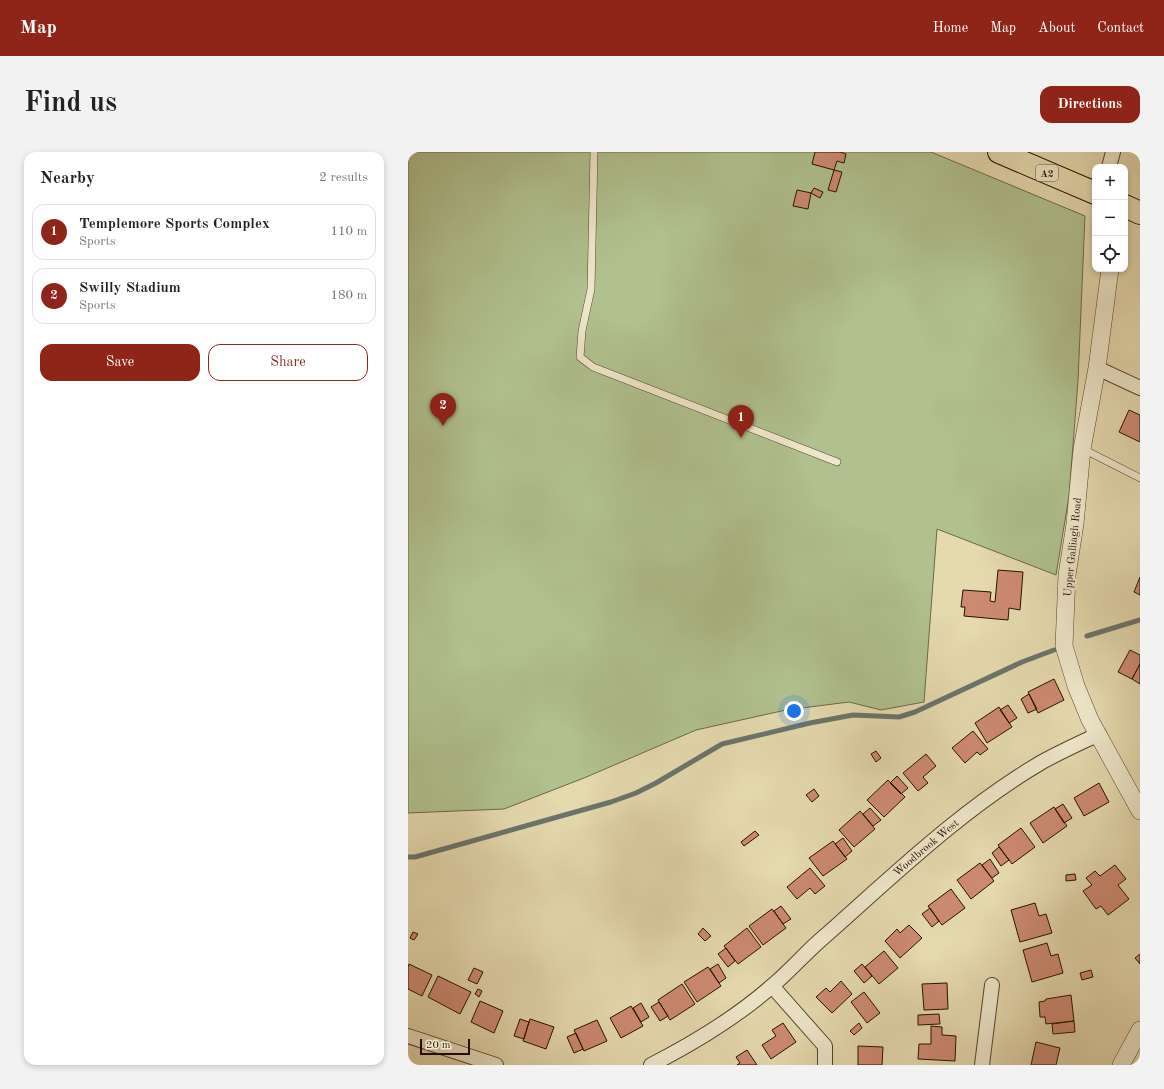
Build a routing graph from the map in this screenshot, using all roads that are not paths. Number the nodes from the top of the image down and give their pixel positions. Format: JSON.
{"nodes":[{"id":1,"x":594,"y":152,"type":"edge"},
{"id":2,"x":999,"y":152,"type":"edge"},
{"id":3,"x":1113,"y":152,"type":"edge"},
{"id":4,"x":1110,"y":164,"type":"edge"},
{"id":5,"x":1092,"y":193,"type":"edge"},
{"id":6,"x":1128,"y":207,"type":"edge"},
{"id":7,"x":1140,"y":213,"type":"edge"},
{"id":8,"x":1110,"y":272,"type":"edge"},
{"id":9,"x":1097,"y":368,"type":"junction"},
{"id":10,"x":1140,"y":388,"type":"edge"},
{"id":11,"x":1082,"y":449,"type":"junction"},
{"id":12,"x":837,"y":462,"type":"dead end"},
{"id":13,"x":1140,"y":478,"type":"edge"},
{"id":14,"x":1099,"y":734,"type":"junction"},
{"id":15,"x":1140,"y":811,"type":"edge"},
{"id":16,"x":992,"y":985,"type":"dead end"},
{"id":17,"x":772,"y":986,"type":"junction"},
{"id":18,"x":1140,"y":1030,"type":"edge"},
{"id":19,"x":408,"y":1036,"type":"edge"},
{"id":20,"x":496,"y":1065,"type":"edge"},
{"id":21,"x":651,"y":1065,"type":"edge"},
{"id":22,"x":825,"y":1065,"type":"edge"},
{"id":23,"x":982,"y":1065,"type":"edge"},
{"id":24,"x":1121,"y":1065,"type":"edge"}],
"edges":[{"from":1,"to":12,"type":"lane"},
{"from":2,"to":5,"type":"highway","number":"A2"},
{"from":3,"to":4,"type":"street"},
{"from":6,"to":7,"type":"highway"},
{"from":8,"to":9,"type":"street","name":"Upper Galliagh Road"},
{"from":9,"to":10,"type":"street"},
{"from":9,"to":11,"type":"street","name":"Upper Galliagh Road"},
{"from":11,"to":13,"type":"lane"},
{"from":11,"to":14,"type":"street","name":"Upper Galliagh Road"},
{"from":14,"to":15,"type":"street","name":"Upper Galliagh Road"},
{"from":14,"to":17,"type":"street","name":"Woodbrook West"},
{"from":16,"to":23,"type":"street"},
{"from":17,"to":21,"type":"street","name":"Woodbrook West"},
{"from":17,"to":22,"type":"street"},
{"from":18,"to":24,"type":"street"},
{"from":19,"to":20,"type":"street"}]}
